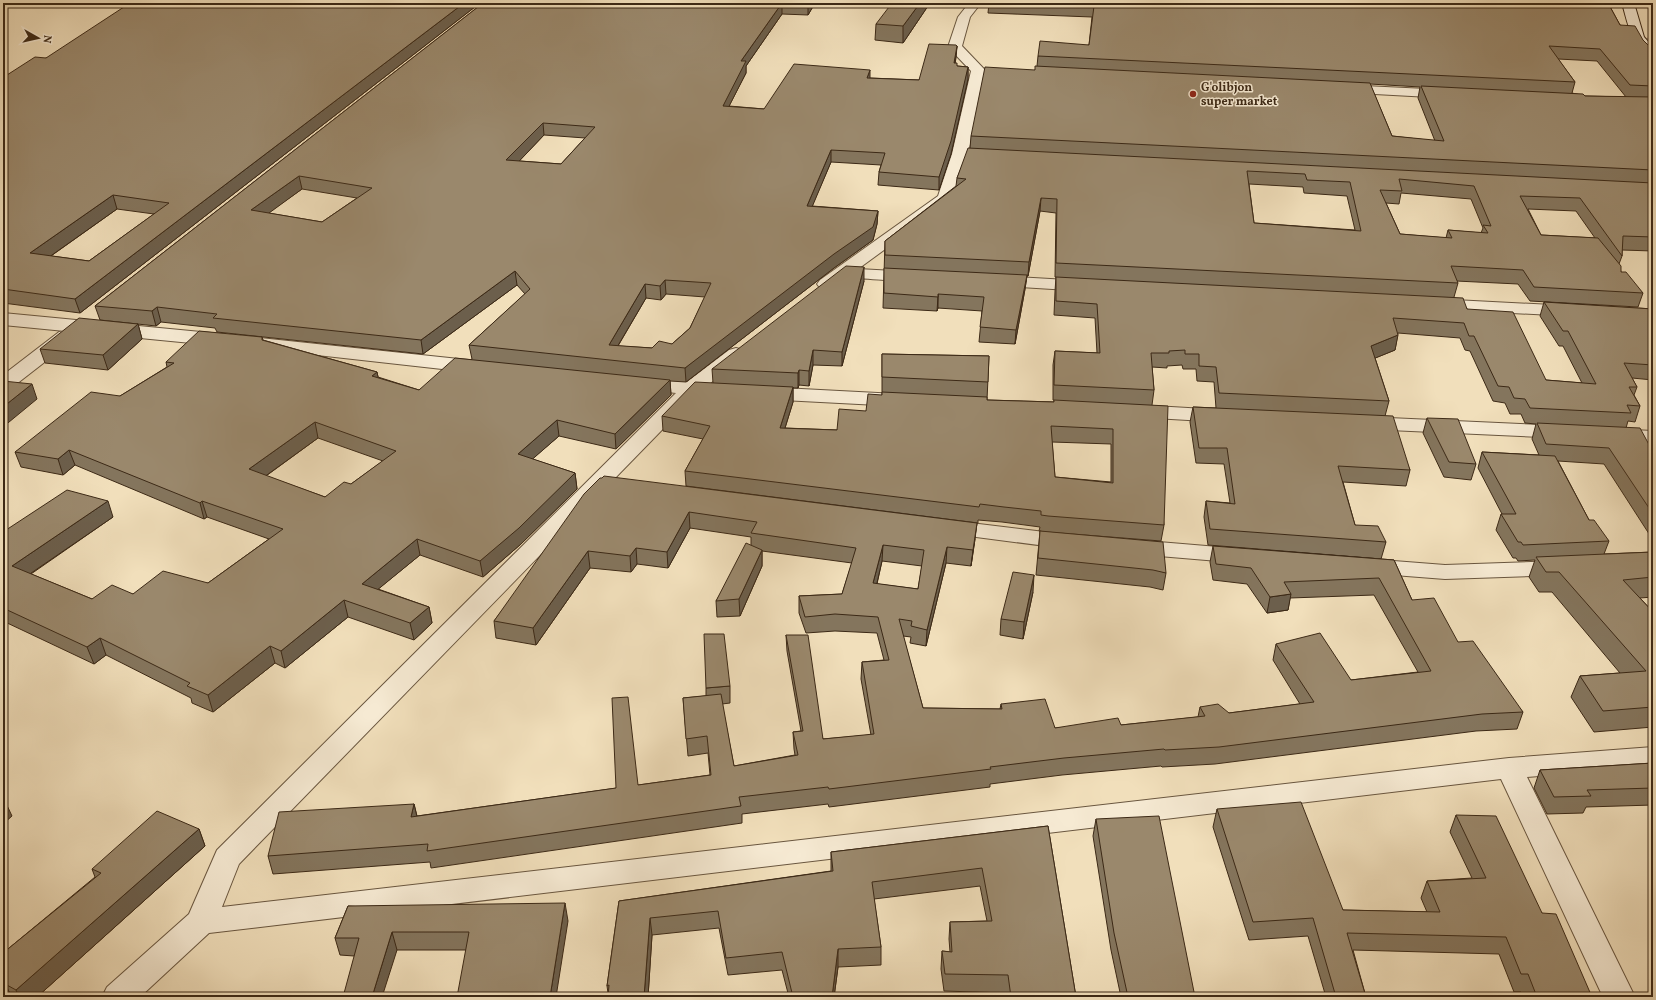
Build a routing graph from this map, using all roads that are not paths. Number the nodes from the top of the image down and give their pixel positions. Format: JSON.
{"nodes":[{"id":1,"x":975,"y":3,"type":"edge"},
{"id":2,"x":1628,"y":3,"type":"edge"},
{"id":3,"x":1653,"y":56,"type":"edge"},
{"id":4,"x":1327,"y":88,"type":"edge"},
{"id":5,"x":1462,"y":95,"type":"edge"},
{"id":6,"x":841,"y":273,"type":"junction"},
{"id":7,"x":928,"y":278,"type":"edge"},
{"id":8,"x":976,"y":280,"type":"edge"},
{"id":9,"x":1104,"y":287,"type":"edge"},
{"id":10,"x":809,"y":297,"type":"edge"},
{"id":11,"x":1422,"y":303,"type":"edge"},
{"id":12,"x":98,"y":311,"type":"edge"},
{"id":13,"x":1589,"y":312,"type":"edge"},
{"id":14,"x":3,"y":319,"type":"edge"},
{"id":15,"x":79,"y":325,"type":"junction"},
{"id":16,"x":752,"y":341,"type":"edge"},
{"id":17,"x":499,"y":370,"type":"edge"},
{"id":18,"x":618,"y":382,"type":"edge"},
{"id":19,"x":3,"y":385,"type":"edge"},
{"id":20,"x":690,"y":390,"type":"junction"},
{"id":21,"x":912,"y":400,"type":"edge"},
{"id":22,"x":1119,"y":410,"type":"edge"},
{"id":23,"x":1238,"y":416,"type":"edge"},
{"id":24,"x":1349,"y":422,"type":"edge"},
{"id":25,"x":1652,"y":437,"type":"edge"},
{"id":26,"x":598,"y":483,"type":"junction"},
{"id":27,"x":621,"y":486,"type":"edge"},
{"id":28,"x":928,"y":525,"type":"edge"},
{"id":29,"x":1086,"y":543,"type":"edge"},
{"id":30,"x":1117,"y":546,"type":"edge"},
{"id":31,"x":1266,"y":558,"type":"edge"},
{"id":32,"x":1344,"y":565,"type":"edge"},
{"id":33,"x":1584,"y":567,"type":"edge"},
{"id":34,"x":1653,"y":757,"type":"edge"},
{"id":35,"x":1509,"y":768,"type":"junction"},
{"id":36,"x":201,"y":922,"type":"junction"},
{"id":37,"x":118,"y":997,"type":"edge"},
{"id":38,"x":1619,"y":997,"type":"edge"}],
"edges":[{"from":1,"to":6,"type":"street"},
{"from":2,"to":3,"type":"street"},
{"from":4,"to":5,"type":"street"},
{"from":6,"to":7,"type":"street"},
{"from":6,"to":10,"type":"street"},
{"from":8,"to":9,"type":"street"},
{"from":11,"to":13,"type":"street"},
{"from":12,"to":15,"type":"street"},
{"from":14,"to":15,"type":"street"},
{"from":15,"to":17,"type":"street"},
{"from":15,"to":19,"type":"street"},
{"from":16,"to":20,"type":"street"},
{"from":18,"to":20,"type":"street"},
{"from":20,"to":21,"type":"street"},
{"from":20,"to":26,"type":"street"},
{"from":22,"to":23,"type":"street"},
{"from":24,"to":25,"type":"street"},
{"from":26,"to":27,"type":"street"},
{"from":26,"to":36,"type":"street"},
{"from":28,"to":29,"type":"street"},
{"from":30,"to":31,"type":"street"},
{"from":32,"to":33,"type":"street"},
{"from":34,"to":35,"type":"street"},
{"from":35,"to":36,"type":"street"},
{"from":35,"to":38,"type":"street"},
{"from":36,"to":37,"type":"street"}]}
